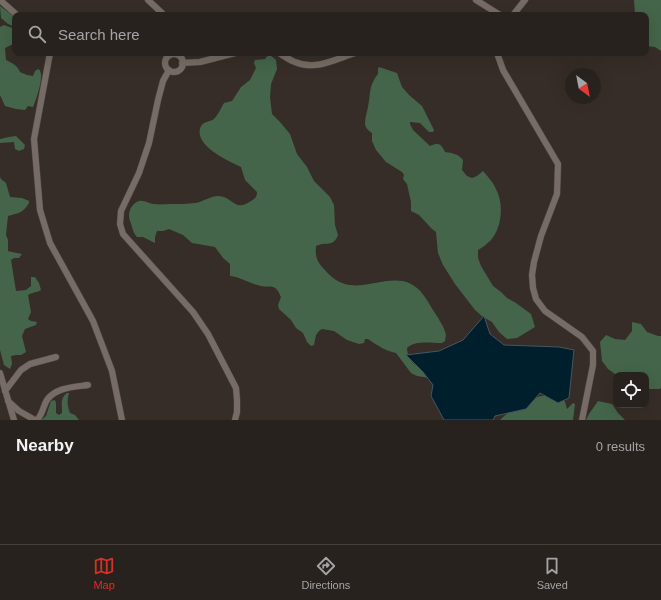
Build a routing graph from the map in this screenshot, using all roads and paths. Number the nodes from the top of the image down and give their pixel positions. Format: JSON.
{"nodes":[{"id":1,"x":0,"y":0,"type":"edge"},
{"id":2,"x":148,"y":0,"type":"edge"},
{"id":3,"x":476,"y":0,"type":"edge"},
{"id":4,"x":525,"y":0,"type":"edge"},
{"id":5,"x":14,"y":12,"type":"edge"},
{"id":6,"x":161,"y":12,"type":"edge"},
{"id":7,"x":495,"y":12,"type":"edge"},
{"id":8,"x":515,"y":12,"type":"edge"},
{"id":9,"x":49,"y":56,"type":"edge"},
{"id":10,"x":169,"y":56,"type":"edge"},
{"id":11,"x":179,"y":56,"type":"edge"},
{"id":12,"x":223,"y":56,"type":"edge"},
{"id":13,"x":284,"y":56,"type":"edge"},
{"id":14,"x":346,"y":56,"type":"edge"},
{"id":15,"x":498,"y":56,"type":"edge"},
{"id":16,"x":182,"y":63,"type":"junction"},
{"id":17,"x":169,"y":70,"type":"junction"},
{"id":18,"x":56,"y":357,"type":"dead end"},
{"id":19,"x":0,"y":373,"type":"edge"},
{"id":20,"x":88,"y":385,"type":"dead end"},
{"id":21,"x":5,"y":391,"type":"junction"},
{"id":22,"x":8,"y":401,"type":"junction"},
{"id":23,"x":14,"y":420,"type":"edge"},
{"id":24,"x":122,"y":420,"type":"edge"},
{"id":25,"x":235,"y":420,"type":"edge"},
{"id":26,"x":582,"y":420,"type":"edge"}],
"edges":[{"from":1,"to":5,"type":"street"},
{"from":2,"to":6,"type":"street"},
{"from":3,"to":7,"type":"street"},
{"from":4,"to":8,"type":"street"},
{"from":9,"to":24,"type":"street"},
{"from":10,"to":17,"type":"street"},
{"from":11,"to":16,"type":"street"},
{"from":12,"to":16,"type":"street"},
{"from":13,"to":14,"type":"street"},
{"from":15,"to":26,"type":"street"},
{"from":16,"to":17,"type":"street"},
{"from":17,"to":25,"type":"street"},
{"from":18,"to":21,"type":"street"},
{"from":19,"to":21,"type":"street"},
{"from":20,"to":22,"type":"street"},
{"from":21,"to":22,"type":"street"},
{"from":22,"to":23,"type":"street"}]}
